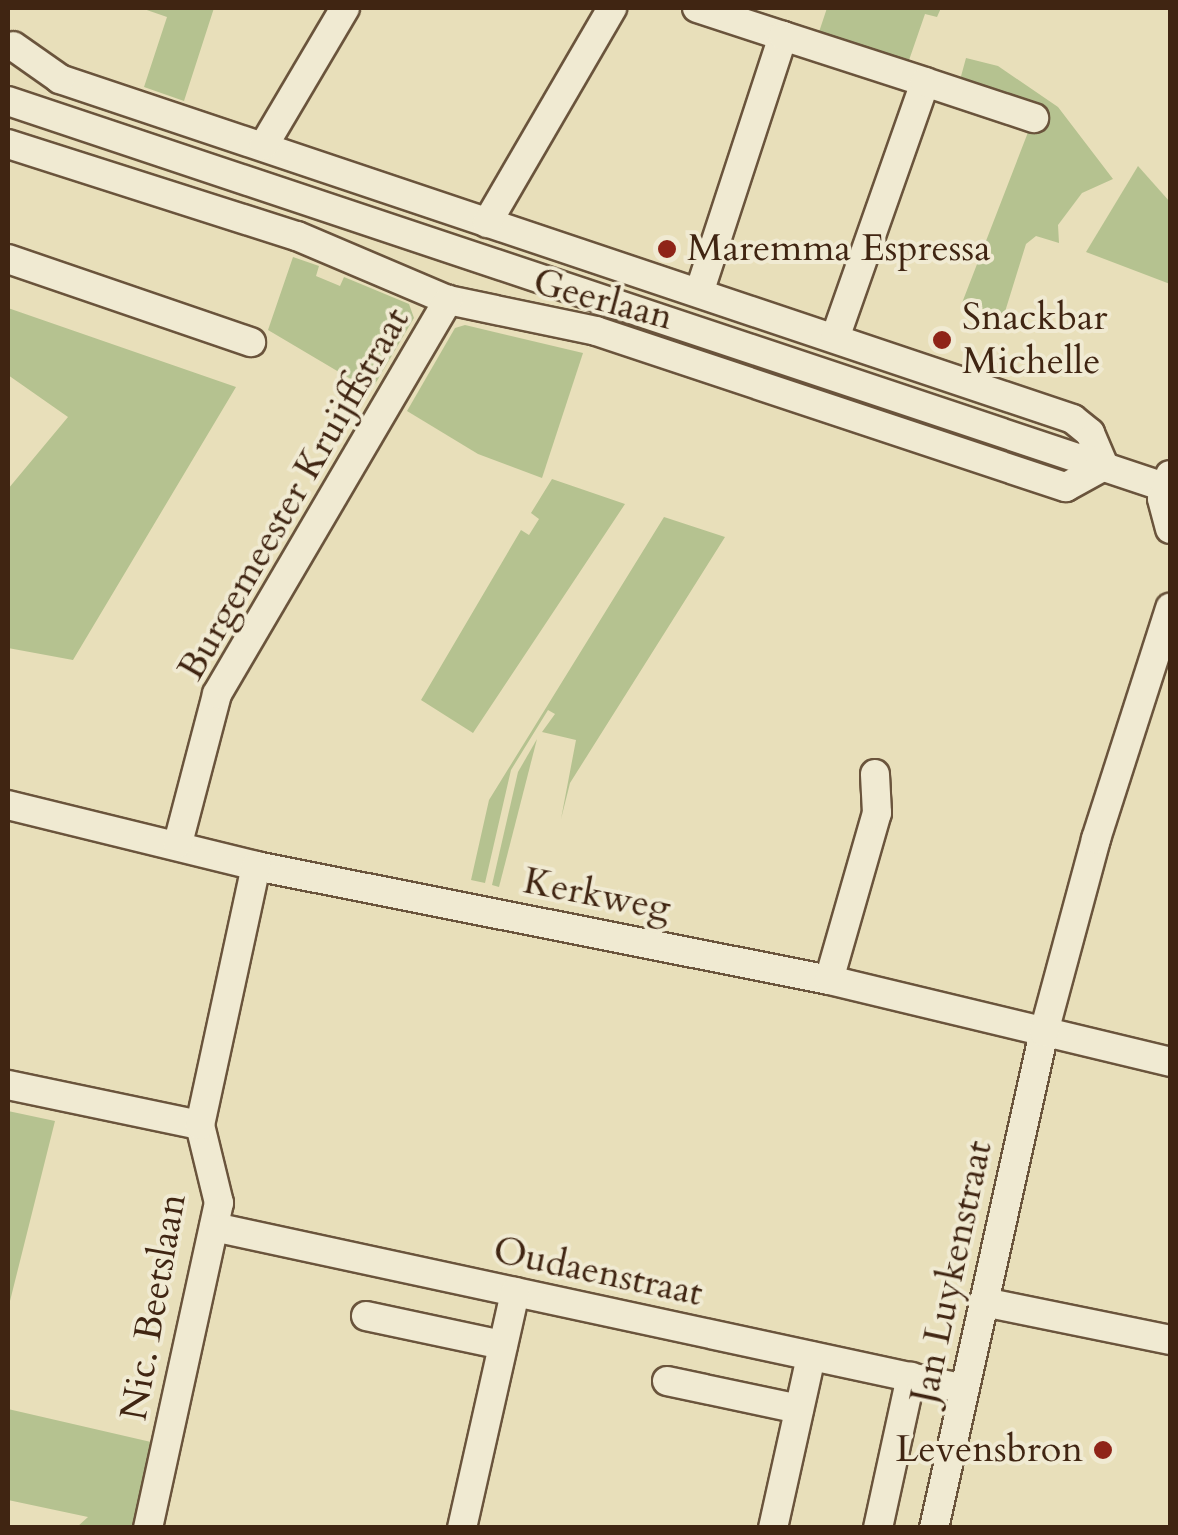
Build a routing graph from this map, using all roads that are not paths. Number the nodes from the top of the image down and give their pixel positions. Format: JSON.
{"nodes":[{"id":1,"x":345,"y":8,"type":"edge"},
{"id":2,"x":612,"y":8,"type":"edge"},
{"id":3,"x":697,"y":8,"type":"edge"},
{"id":4,"x":783,"y":36,"type":"junction"},
{"id":5,"x":13,"y":46,"type":"dead end"},
{"id":6,"x":925,"y":82,"type":"junction"},
{"id":7,"x":118,"y":98,"type":"junction"},
{"id":8,"x":8,"y":100,"type":"edge"},
{"id":9,"x":46,"y":113,"type":"junction"},
{"id":10,"x":1034,"y":118,"type":"dead end"},
{"id":11,"x":106,"y":132,"type":"junction"},
{"id":12,"x":8,"y":144,"type":"edge"},
{"id":13,"x":264,"y":145,"type":"junction"},
{"id":14,"x":82,"y":166,"type":"junction"},
{"id":15,"x":487,"y":223,"type":"junction"},
{"id":16,"x":8,"y":260,"type":"edge"},
{"id":17,"x":699,"y":293,"type":"junction"},
{"id":18,"x":448,"y":300,"type":"junction"},
{"id":19,"x":836,"y":338,"type":"junction"},
{"id":20,"x":250,"y":342,"type":"dead end"},
{"id":21,"x":1104,"y":466,"type":"junction"},
{"id":22,"x":1167,"y":481,"type":"edge"},
{"id":23,"x":1170,"y":528,"type":"edge"},
{"id":24,"x":1170,"y":608,"type":"edge"},
{"id":25,"x":875,"y":774,"type":"dead end"},
{"id":26,"x":8,"y":805,"type":"edge"},
{"id":27,"x":178,"y":844,"type":"junction"},
{"id":28,"x":256,"y":866,"type":"junction"},
{"id":29,"x":830,"y":980,"type":"junction"},
{"id":30,"x":1044,"y":1032,"type":"junction"},
{"id":31,"x":1170,"y":1062,"type":"edge"},
{"id":32,"x":8,"y":1085,"type":"edge"},
{"id":33,"x":200,"y":1126,"type":"junction"},
{"id":34,"x":214,"y":1228,"type":"junction"},
{"id":35,"x":515,"y":1292,"type":"junction"},
{"id":36,"x":984,"y":1302,"type":"junction"},
{"id":37,"x":366,"y":1316,"type":"dead end"},
{"id":38,"x":1170,"y":1340,"type":"edge"},
{"id":39,"x":503,"y":1346,"type":"junction"},
{"id":40,"x":812,"y":1356,"type":"junction"},
{"id":41,"x":912,"y":1378,"type":"junction"},
{"id":42,"x":667,"y":1381,"type":"dead end"},
{"id":43,"x":965,"y":1389,"type":"junction"},
{"id":44,"x":800,"y":1409,"type":"junction"},
{"id":45,"x":148,"y":1528,"type":"edge"},
{"id":46,"x":462,"y":1528,"type":"edge"},
{"id":47,"x":773,"y":1528,"type":"edge"},
{"id":48,"x":878,"y":1528,"type":"edge"},
{"id":49,"x":934,"y":1528,"type":"edge"}],
"edges":[{"from":1,"to":13,"type":"street"},
{"from":2,"to":15,"type":"street"},
{"from":3,"to":4,"type":"street"},
{"from":4,"to":6,"type":"street"},
{"from":4,"to":17,"type":"street"},
{"from":5,"to":7,"type":"street","name":"Geerlaan"},
{"from":6,"to":10,"type":"street"},
{"from":6,"to":19,"type":"street"},
{"from":7,"to":11,"type":"street"},
{"from":7,"to":13,"type":"street","name":"Geerlaan"},
{"from":8,"to":9,"type":"street","name":"Geerlaan"},
{"from":9,"to":11,"type":"street","name":"Geerlaan"},
{"from":9,"to":14,"type":"street"},
{"from":11,"to":21,"type":"street","name":"Geerlaan"},
{"from":12,"to":14,"type":"street","name":"Geerlaan"},
{"from":13,"to":15,"type":"street","name":"Geerlaan"},
{"from":14,"to":18,"type":"street","name":"Geerlaan"},
{"from":15,"to":17,"type":"street","name":"Geerlaan"},
{"from":16,"to":20,"type":"street"},
{"from":17,"to":19,"type":"street","name":"Geerlaan"},
{"from":18,"to":21,"type":"street","name":"Geerlaan"},
{"from":18,"to":27,"type":"street","name":"Burgemeester Kruijffstraat"},
{"from":19,"to":21,"type":"street","name":"Geerlaan"},
{"from":21,"to":22,"type":"street","name":"Geerlaan"},
{"from":22,"to":23,"type":"street"},
{"from":24,"to":30,"type":"street","name":"Jan Luykenstraat"},
{"from":25,"to":29,"type":"street"},
{"from":26,"to":27,"type":"street","name":"Kerkweg"},
{"from":27,"to":28,"type":"street","name":"Kerkweg"},
{"from":28,"to":29,"type":"street","name":"Kerkweg"},
{"from":28,"to":33,"type":"street","name":"Nic. Beetslaan"},
{"from":29,"to":30,"type":"street","name":"Kerkweg"},
{"from":30,"to":31,"type":"street","name":"Kerkweg"},
{"from":30,"to":36,"type":"street","name":"Jan Luykenstraat"},
{"from":32,"to":33,"type":"street"},
{"from":33,"to":34,"type":"street","name":"Nic. Beetslaan"},
{"from":34,"to":35,"type":"street","name":"Oudaenstraat"},
{"from":34,"to":45,"type":"street","name":"Nic. Beetslaan"},
{"from":35,"to":39,"type":"street"},
{"from":35,"to":40,"type":"street","name":"Oudaenstraat"},
{"from":36,"to":38,"type":"street"},
{"from":36,"to":43,"type":"street","name":"Jan Luykenstraat"},
{"from":37,"to":39,"type":"street"},
{"from":39,"to":46,"type":"street"},
{"from":40,"to":41,"type":"street","name":"Oudaenstraat"},
{"from":40,"to":44,"type":"street"},
{"from":41,"to":43,"type":"street","name":"Oudaenstraat"},
{"from":41,"to":48,"type":"street","name":"Jan Luykenstraat"},
{"from":42,"to":44,"type":"street"},
{"from":43,"to":49,"type":"street","name":"Jan Luykenstraat"},
{"from":44,"to":47,"type":"street"}]}
